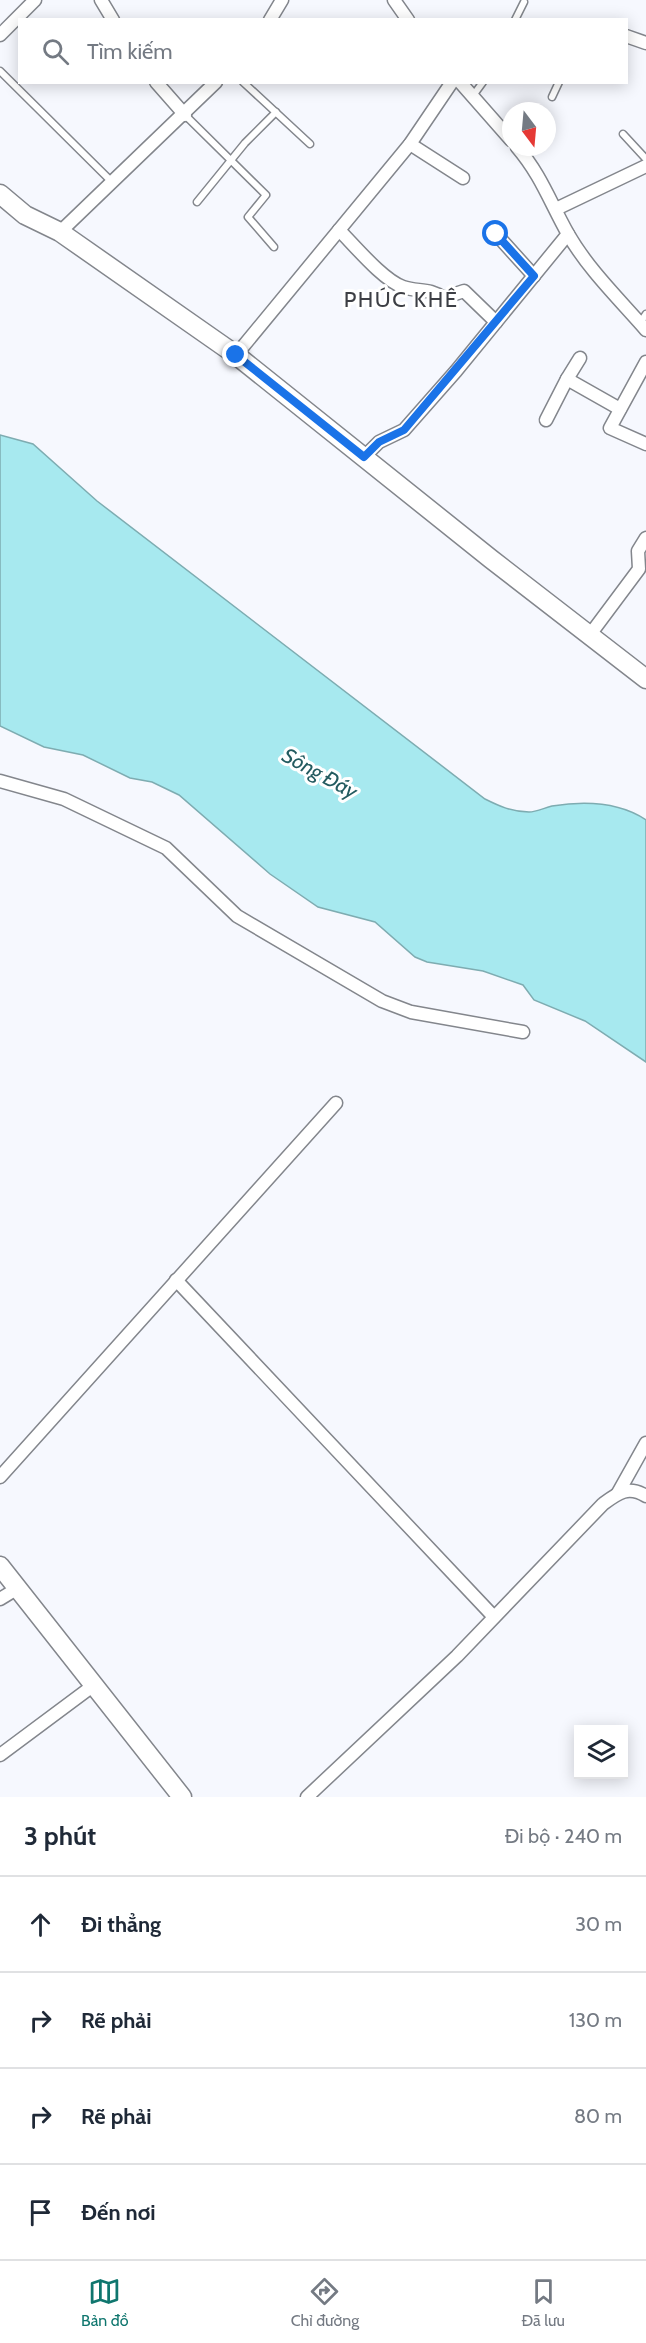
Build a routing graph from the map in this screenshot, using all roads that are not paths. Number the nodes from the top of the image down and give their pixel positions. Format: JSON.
{"nodes":[{"id":1,"x":35,"y":0,"type":"edge"},
{"id":2,"x":101,"y":0,"type":"edge"},
{"id":3,"x":282,"y":0,"type":"edge"},
{"id":4,"x":394,"y":0,"type":"edge"},
{"id":5,"x":524,"y":2,"type":"dead end"},
{"id":6,"x":112,"y":18,"type":"edge"},
{"id":7,"x":271,"y":18,"type":"edge"},
{"id":8,"x":407,"y":18,"type":"edge"},
{"id":9,"x":516,"y":18,"type":"edge"},
{"id":10,"x":0,"y":35,"type":"edge"},
{"id":11,"x":628,"y":36,"type":"edge"},
{"id":12,"x":646,"y":43,"type":"edge"},
{"id":13,"x":0,"y":71,"type":"edge"},
{"id":14,"x":158,"y":84,"type":"edge"},
{"id":15,"x":214,"y":84,"type":"edge"},
{"id":16,"x":245,"y":84,"type":"edge"},
{"id":17,"x":451,"y":84,"type":"edge"},
{"id":18,"x":461,"y":84,"type":"edge"},
{"id":19,"x":481,"y":84,"type":"edge"},
{"id":20,"x":558,"y":84,"type":"edge"},
{"id":21,"x":471,"y":97,"type":"junction"},
{"id":22,"x":552,"y":97,"type":"dead end"},
{"id":23,"x":276,"y":112,"type":"junction"},
{"id":24,"x":185,"y":115,"type":"junction"},
{"id":25,"x":502,"y":130,"type":"edge"},
{"id":26,"x":623,"y":134,"type":"dead end"},
{"id":27,"x":310,"y":144,"type":"dead end"},
{"id":28,"x":410,"y":144,"type":"junction"},
{"id":29,"x":525,"y":156,"type":"edge"},
{"id":30,"x":646,"y":159,"type":"edge"},
{"id":31,"x":230,"y":160,"type":"junction"},
{"id":32,"x":646,"y":166,"type":"edge"},
{"id":33,"x":463,"y":178,"type":"dead end"},
{"id":34,"x":112,"y":182,"type":"junction"},
{"id":35,"x":0,"y":194,"type":"edge"},
{"id":36,"x":197,"y":202,"type":"dead end"},
{"id":37,"x":556,"y":209,"type":"junction"},
{"id":38,"x":339,"y":230,"type":"junction"},
{"id":39,"x":60,"y":232,"type":"junction"},
{"id":40,"x":496,"y":234,"type":"dead end"},
{"id":41,"x":568,"y":234,"type":"junction"},
{"id":42,"x":274,"y":247,"type":"dead end"},
{"id":43,"x":534,"y":276,"type":"junction"},
{"id":44,"x":496,"y":322,"type":"junction"},
{"id":45,"x":644,"y":322,"type":"edge"},
{"id":46,"x":236,"y":355,"type":"junction"},
{"id":47,"x":580,"y":358,"type":"dead end"},
{"id":48,"x":646,"y":362,"type":"edge"},
{"id":49,"x":567,"y":379,"type":"junction"},
{"id":50,"x":620,"y":409,"type":"junction"},
{"id":51,"x":546,"y":420,"type":"dead end"},
{"id":52,"x":646,"y":444,"type":"edge"},
{"id":53,"x":364,"y":457,"type":"junction"},
{"id":54,"x":646,"y":538,"type":"edge"},
{"id":55,"x":642,"y":554,"type":"edge"},
{"id":56,"x":589,"y":636,"type":"junction"},
{"id":57,"x":646,"y":679,"type":"edge"},
{"id":58,"x":0,"y":781,"type":"edge"},
{"id":59,"x":523,"y":1032,"type":"dead end"},
{"id":60,"x":336,"y":1103,"type":"dead end"},
{"id":61,"x":176,"y":1280,"type":"junction"},
{"id":62,"x":646,"y":1443,"type":"edge"},
{"id":63,"x":0,"y":1478,"type":"edge"},
{"id":64,"x":618,"y":1493,"type":"junction"},
{"id":65,"x":646,"y":1496,"type":"edge"},
{"id":66,"x":0,"y":1566,"type":"edge"},
{"id":67,"x":18,"y":1588,"type":"junction"},
{"id":68,"x":0,"y":1599,"type":"edge"},
{"id":69,"x":494,"y":1617,"type":"junction"},
{"id":70,"x":93,"y":1685,"type":"junction"},
{"id":71,"x":0,"y":1755,"type":"edge"},
{"id":72,"x":182,"y":1797,"type":"edge"},
{"id":73,"x":307,"y":1797,"type":"edge"}],
"edges":[{"from":1,"to":10,"type":"street"},
{"from":2,"to":6,"type":"street"},
{"from":3,"to":7,"type":"street"},
{"from":4,"to":8,"type":"street"},
{"from":5,"to":9,"type":"lane"},
{"from":11,"to":12,"type":"street"},
{"from":13,"to":34,"type":"lane"},
{"from":14,"to":24,"type":"street"},
{"from":15,"to":24,"type":"street"},
{"from":16,"to":23,"type":"lane"},
{"from":17,"to":28,"type":"street"},
{"from":18,"to":21,"type":"street"},
{"from":19,"to":21,"type":"lane"},
{"from":20,"to":22,"type":"lane"},
{"from":21,"to":25,"type":"street"},
{"from":23,"to":27,"type":"lane"},
{"from":23,"to":31,"type":"lane"},
{"from":24,"to":31,"type":"lane"},
{"from":24,"to":34,"type":"street"},
{"from":26,"to":30,"type":"lane"},
{"from":28,"to":33,"type":"street"},
{"from":28,"to":38,"type":"street"},
{"from":29,"to":37,"type":"street"},
{"from":31,"to":36,"type":"lane"},
{"from":31,"to":42,"type":"lane"},
{"from":32,"to":37,"type":"street"},
{"from":34,"to":39,"type":"street"},
{"from":35,"to":39,"type":"street"},
{"from":37,"to":41,"type":"street"},
{"from":38,"to":44,"type":"street"},
{"from":38,"to":46,"type":"street"},
{"from":39,"to":46,"type":"street"},
{"from":40,"to":43,"type":"street"},
{"from":41,"to":43,"type":"street"},
{"from":41,"to":45,"type":"street"},
{"from":43,"to":44,"type":"street"},
{"from":44,"to":53,"type":"street"},
{"from":46,"to":53,"type":"street"},
{"from":47,"to":49,"type":"street"},
{"from":48,"to":50,"type":"street"},
{"from":49,"to":50,"type":"street"},
{"from":49,"to":51,"type":"street"},
{"from":50,"to":52,"type":"street"},
{"from":53,"to":56,"type":"street"},
{"from":54,"to":55,"type":"street"},
{"from":55,"to":56,"type":"street"},
{"from":56,"to":57,"type":"street"},
{"from":58,"to":59,"type":"street"},
{"from":60,"to":61,"type":"street"},
{"from":61,"to":63,"type":"street"},
{"from":61,"to":69,"type":"street"},
{"from":62,"to":64,"type":"street"},
{"from":64,"to":65,"type":"street"},
{"from":64,"to":69,"type":"street"},
{"from":66,"to":67,"type":"street"},
{"from":67,"to":68,"type":"street"},
{"from":67,"to":70,"type":"street"},
{"from":69,"to":73,"type":"street"},
{"from":70,"to":71,"type":"street"},
{"from":70,"to":72,"type":"street"}]}
